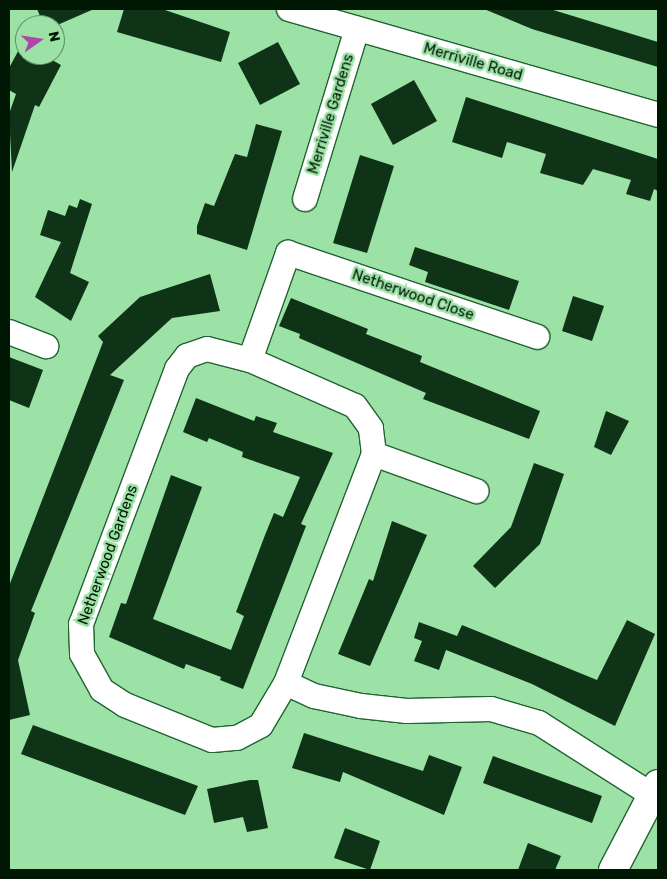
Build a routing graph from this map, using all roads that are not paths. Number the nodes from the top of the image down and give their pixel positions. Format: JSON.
{"nodes":[{"id":1,"x":289,"y":9,"type":"edge"},
{"id":2,"x":357,"y":29,"type":"junction"},
{"id":3,"x":658,"y":115,"type":"edge"},
{"id":4,"x":305,"y":199,"type":"dead end"},
{"id":5,"x":9,"y":332,"type":"edge"},
{"id":6,"x":537,"y":337,"type":"dead end"},
{"id":7,"x":46,"y":346,"type":"dead end"},
{"id":8,"x":250,"y":360,"type":"junction"},
{"id":9,"x":374,"y":454,"type":"junction"},
{"id":10,"x":476,"y":491,"type":"dead end"},
{"id":11,"x":286,"y":683,"type":"junction"},
{"id":12,"x":655,"y":789,"type":"edge"},
{"id":13,"x":612,"y":870,"type":"edge"}],
"edges":[{"from":1,"to":2,"type":"street","name":"Merriville Road"},
{"from":2,"to":3,"type":"street","name":"Merriville Road"},
{"from":2,"to":4,"type":"street","name":"Merriville Gardens"},
{"from":5,"to":7,"type":"street"},
{"from":6,"to":8,"type":"street","name":"Netherwood Close"},
{"from":8,"to":9,"type":"street","name":"Netherwood Gardens"},
{"from":8,"to":11,"type":"street","name":"Netherwood Gardens"},
{"from":9,"to":10,"type":"street"},
{"from":9,"to":11,"type":"street","name":"Netherwood Gardens"},
{"from":11,"to":12,"type":"street"},
{"from":12,"to":13,"type":"street"}]}
